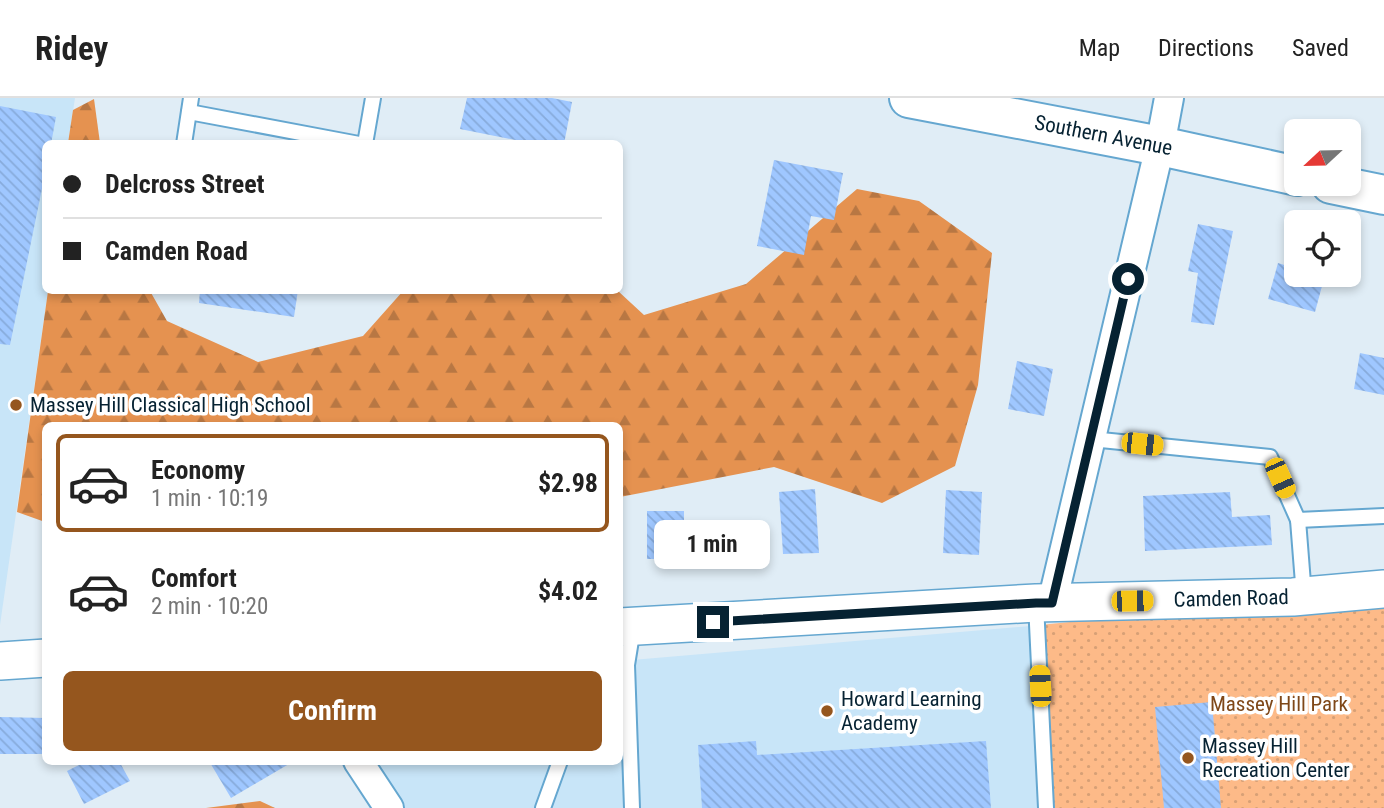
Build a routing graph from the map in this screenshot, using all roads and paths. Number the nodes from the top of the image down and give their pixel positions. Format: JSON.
{"nodes":[{"id":1,"x":373,"y":98,"type":"edge"},
{"id":2,"x":909,"y":98,"type":"edge"},
{"id":3,"x":1169,"y":98,"type":"edge"},
{"id":4,"x":190,"y":105,"type":"edge"},
{"id":5,"x":185,"y":140,"type":"edge"},
{"id":6,"x":342,"y":140,"type":"edge"},
{"id":7,"x":366,"y":140,"type":"edge"},
{"id":8,"x":1160,"y":146,"type":"junction"},
{"id":9,"x":1284,"y":173,"type":"edge"},
{"id":10,"x":1362,"y":190,"type":"edge"},
{"id":11,"x":1384,"y":195,"type":"edge"},
{"id":12,"x":1090,"y":439,"type":"junction"},
{"id":13,"x":1384,"y":516,"type":"edge"},
{"id":14,"x":1298,"y":520,"type":"junction"},
{"id":15,"x":1384,"y":589,"type":"edge"},
{"id":16,"x":1304,"y":596,"type":"junction"},
{"id":17,"x":1044,"y":603,"type":"junction"},
{"id":18,"x":626,"y":627,"type":"edge"},
{"id":19,"x":42,"y":658,"type":"edge"},
{"id":20,"x":0,"y":661,"type":"edge"},
{"id":21,"x":623,"y":667,"type":"edge"},
{"id":22,"x":361,"y":765,"type":"edge"},
{"id":23,"x":558,"y":765,"type":"edge"},
{"id":24,"x":389,"y":808,"type":"edge"},
{"id":25,"x":543,"y":808,"type":"edge"},
{"id":26,"x":632,"y":808,"type":"edge"},
{"id":27,"x":1046,"y":808,"type":"edge"}],
"edges":[{"from":1,"to":7,"type":"lane"},
{"from":2,"to":8,"type":"main road","name":"Southern Avenue"},
{"from":3,"to":8,"type":"street"},
{"from":4,"to":5,"type":"lane"},
{"from":4,"to":6,"type":"lane"},
{"from":8,"to":9,"type":"main road","name":"Southern Avenue"},
{"from":8,"to":12,"type":"street"},
{"from":10,"to":11,"type":"main road"},
{"from":12,"to":14,"type":"lane"},
{"from":12,"to":17,"type":"street"},
{"from":13,"to":14,"type":"lane"},
{"from":14,"to":16,"type":"lane"},
{"from":15,"to":16,"type":"street","name":"Camden Road"},
{"from":16,"to":17,"type":"street","name":"Camden Road"},
{"from":17,"to":18,"type":"street","name":"Camden Road"},
{"from":17,"to":27,"type":"lane"},
{"from":18,"to":21,"type":"lane"},
{"from":19,"to":20,"type":"street"},
{"from":21,"to":26,"type":"lane"},
{"from":22,"to":24,"type":"street"},
{"from":23,"to":25,"type":"lane"}]}
